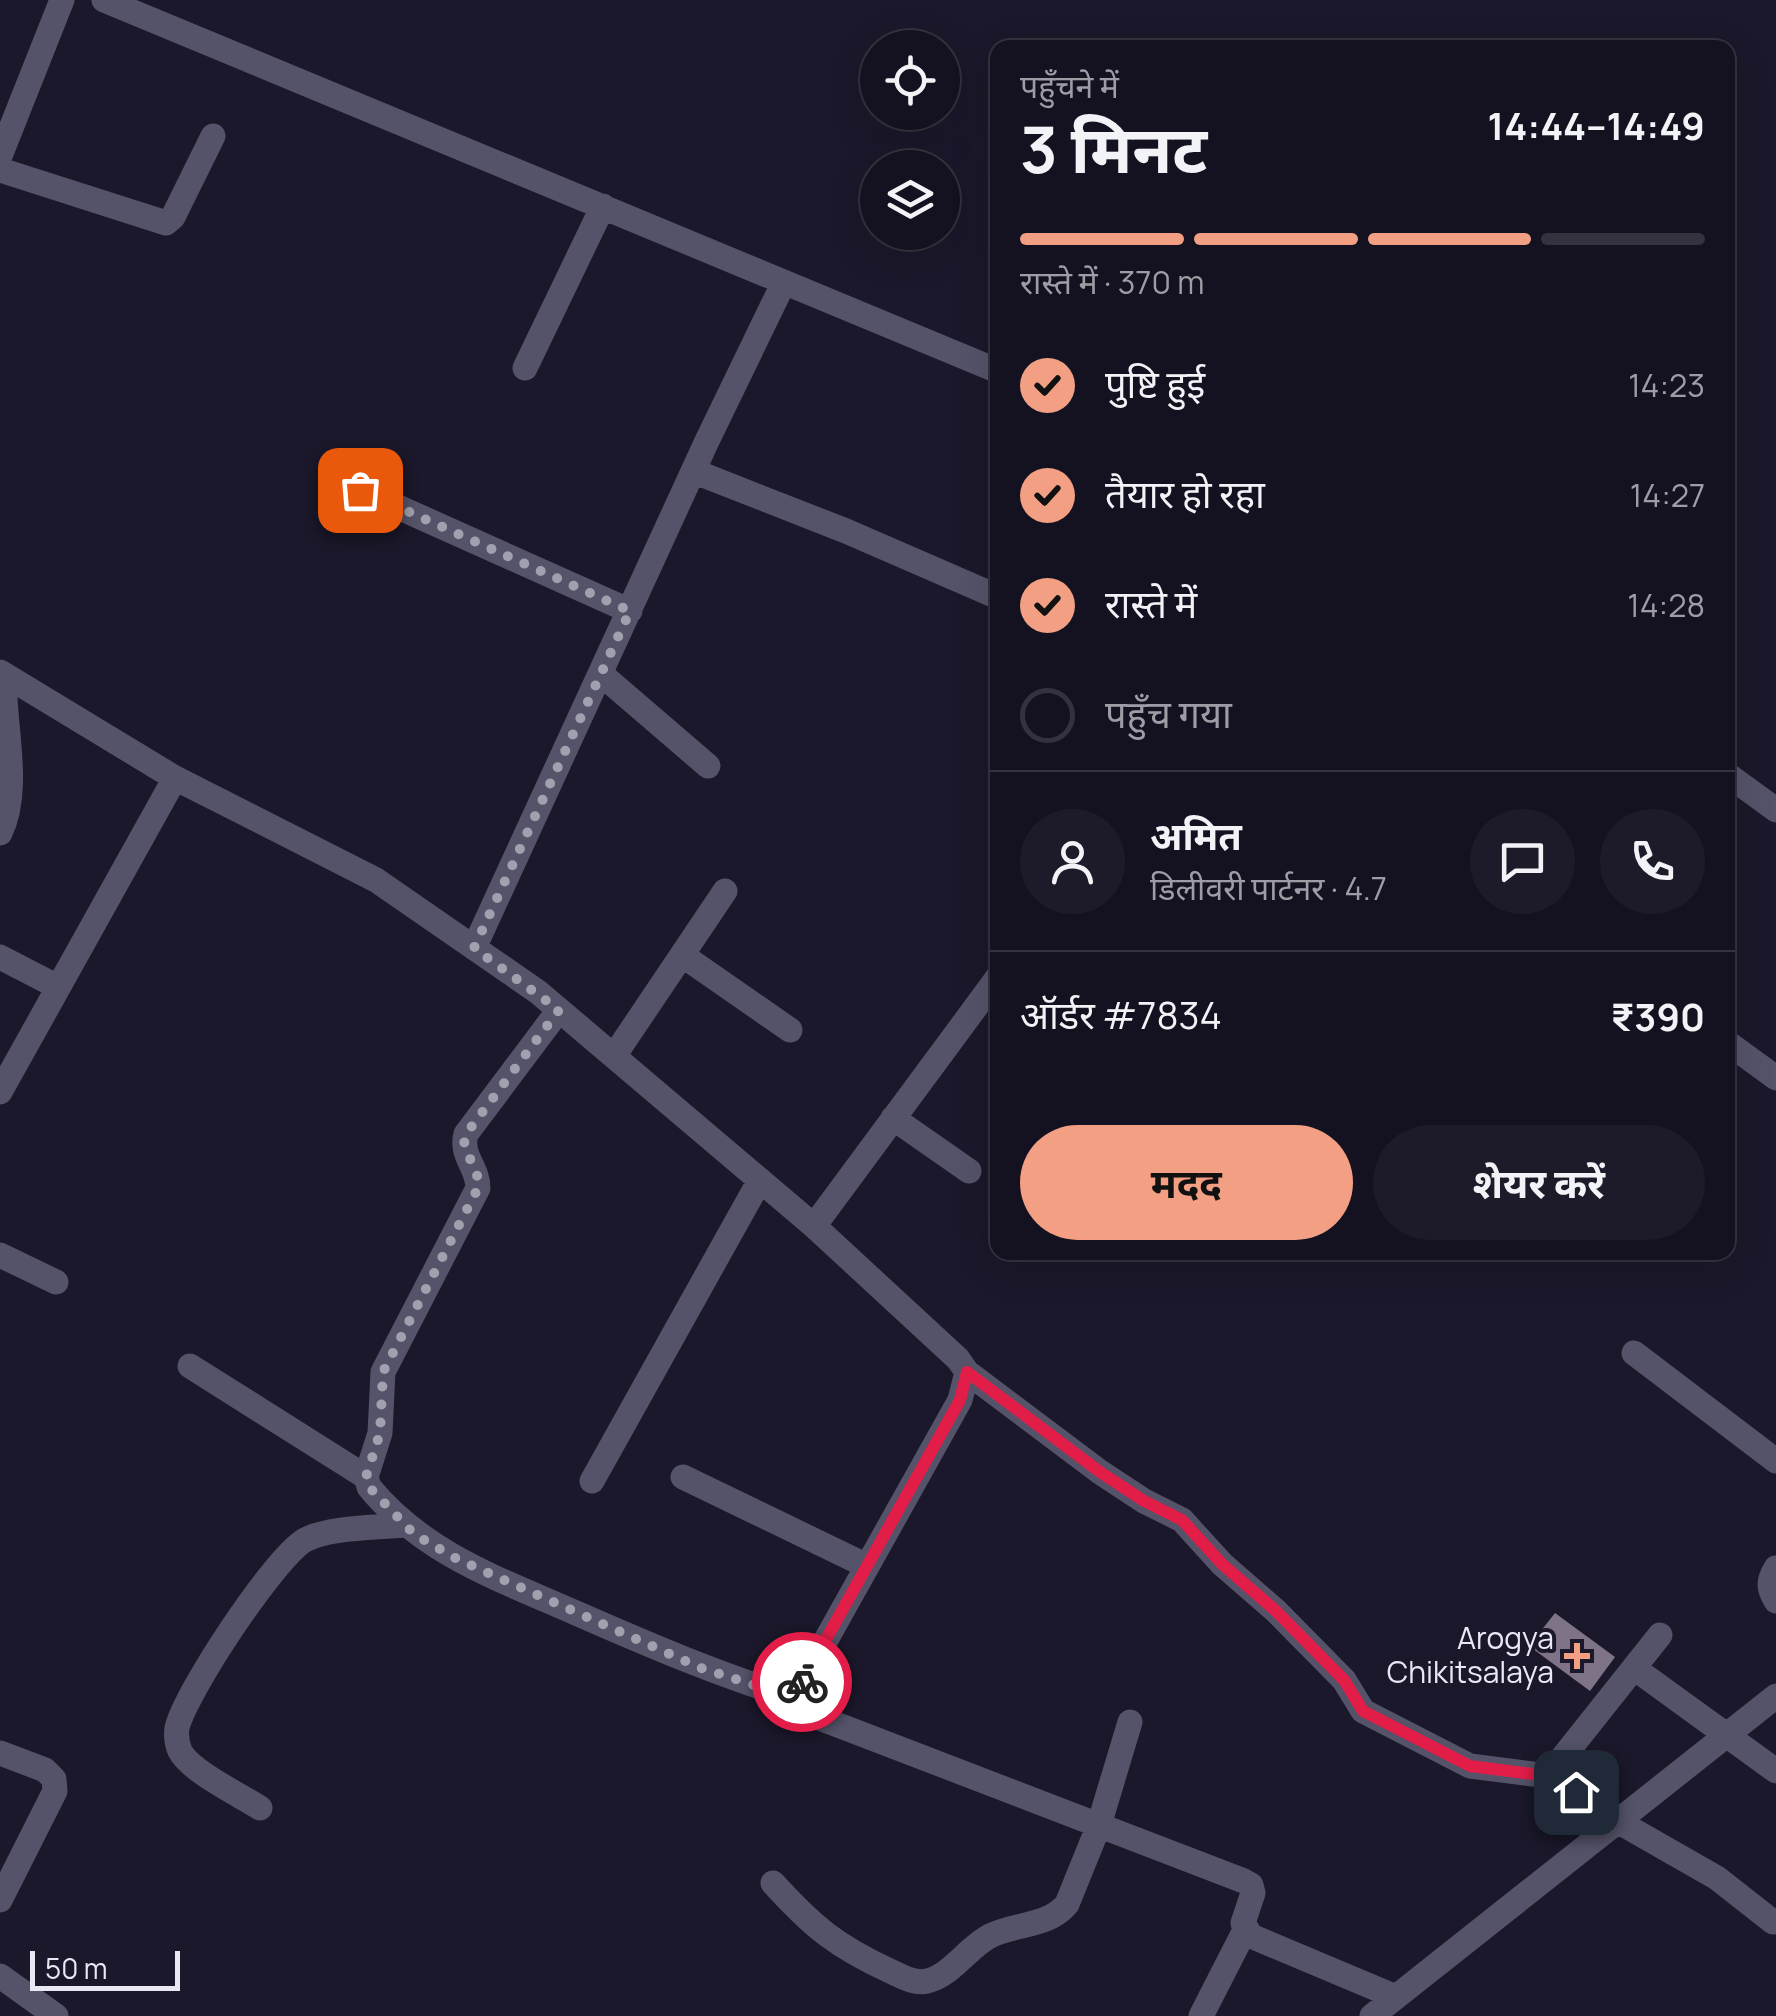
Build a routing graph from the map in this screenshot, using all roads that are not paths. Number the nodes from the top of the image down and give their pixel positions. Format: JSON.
{"nodes":[{"id":1,"x":62,"y":0,"type":"edge"},
{"id":2,"x":104,"y":0,"type":"edge"},
{"id":3,"x":212,"y":136,"type":"dead end"},
{"id":4,"x":0,"y":156,"type":"edge"},
{"id":5,"x":0,"y":170,"type":"edge"},
{"id":6,"x":603,"y":206,"type":"junction"},
{"id":7,"x":784,"y":282,"type":"junction"},
{"id":8,"x":524,"y":368,"type":"dead end"},
{"id":9,"x":990,"y":368,"type":"edge"},
{"id":10,"x":693,"y":471,"type":"junction"},
{"id":11,"x":360,"y":490,"type":"dead end"},
{"id":12,"x":990,"y":594,"type":"edge"},
{"id":13,"x":630,"y":611,"type":"junction"},
{"id":14,"x":0,"y":672,"type":"edge"},
{"id":15,"x":601,"y":674,"type":"junction"},
{"id":16,"x":0,"y":691,"type":"edge"},
{"id":17,"x":708,"y":766,"type":"dead end"},
{"id":18,"x":176,"y":778,"type":"junction"},
{"id":19,"x":1735,"y":779,"type":"edge"},
{"id":20,"x":1776,"y":810,"type":"edge"},
{"id":21,"x":0,"y":833,"type":"edge"},
{"id":22,"x":725,"y":890,"type":"dead end"},
{"id":23,"x":474,"y":948,"type":"junction"},
{"id":24,"x":682,"y":955,"type":"junction"},
{"id":25,"x":0,"y":956,"type":"edge"},
{"id":26,"x":58,"y":987,"type":"junction"},
{"id":27,"x":990,"y":987,"type":"edge"},
{"id":28,"x":559,"y":1010,"type":"junction"},
{"id":29,"x":790,"y":1030,"type":"dead end"},
{"id":30,"x":1735,"y":1048,"type":"edge"},
{"id":31,"x":614,"y":1056,"type":"junction"},
{"id":32,"x":1776,"y":1078,"type":"edge"},
{"id":33,"x":0,"y":1092,"type":"edge"},
{"id":34,"x":894,"y":1118,"type":"junction"},
{"id":35,"x":969,"y":1171,"type":"dead end"},
{"id":36,"x":760,"y":1180,"type":"junction"},
{"id":37,"x":814,"y":1226,"type":"junction"},
{"id":38,"x":0,"y":1255,"type":"edge"},
{"id":39,"x":56,"y":1282,"type":"dead end"},
{"id":40,"x":1634,"y":1353,"type":"dead end"},
{"id":41,"x":190,"y":1366,"type":"dead end"},
{"id":42,"x":967,"y":1372,"type":"junction"},
{"id":43,"x":1776,"y":1461,"type":"edge"},
{"id":44,"x":366,"y":1477,"type":"junction"},
{"id":45,"x":683,"y":1477,"type":"dead end"},
{"id":46,"x":592,"y":1481,"type":"dead end"},
{"id":47,"x":403,"y":1525,"type":"junction"},
{"id":48,"x":867,"y":1566,"type":"junction"},
{"id":49,"x":1776,"y":1568,"type":"edge"},
{"id":50,"x":1776,"y":1601,"type":"edge"},
{"id":51,"x":1660,"y":1636,"type":"dead end"},
{"id":52,"x":1634,"y":1668,"type":"junction"},
{"id":53,"x":1776,"y":1696,"type":"edge"},
{"id":54,"x":798,"y":1699,"type":"junction"},
{"id":55,"x":1130,"y":1722,"type":"dead end"},
{"id":56,"x":1729,"y":1735,"type":"junction"},
{"id":57,"x":0,"y":1753,"type":"edge"},
{"id":58,"x":1776,"y":1771,"type":"edge"},
{"id":59,"x":1548,"y":1776,"type":"junction"},
{"id":60,"x":260,"y":1808,"type":"dead end"},
{"id":61,"x":1619,"y":1822,"type":"junction"},
{"id":62,"x":1099,"y":1825,"type":"junction"},
{"id":63,"x":773,"y":1883,"type":"dead end"},
{"id":64,"x":0,"y":1900,"type":"edge"},
{"id":65,"x":1773,"y":1922,"type":"dead end"},
{"id":66,"x":1245,"y":1930,"type":"junction"},
{"id":67,"x":0,"y":1976,"type":"edge"},
{"id":68,"x":1396,"y":1997,"type":"junction"},
{"id":69,"x":56,"y":2016,"type":"edge"},
{"id":70,"x":1200,"y":2016,"type":"edge"},
{"id":71,"x":1372,"y":2016,"type":"edge"}],
"edges":[{"from":1,"to":4,"type":"street"},
{"from":2,"to":6,"type":"street"},
{"from":3,"to":5,"type":"street"},
{"from":6,"to":7,"type":"street"},
{"from":6,"to":8,"type":"street"},
{"from":7,"to":9,"type":"street"},
{"from":7,"to":10,"type":"street"},
{"from":10,"to":12,"type":"street"},
{"from":10,"to":13,"type":"street"},
{"from":11,"to":13,"type":"street"},
{"from":13,"to":15,"type":"street"},
{"from":14,"to":18,"type":"street"},
{"from":15,"to":17,"type":"street"},
{"from":15,"to":23,"type":"street"},
{"from":16,"to":21,"type":"street"},
{"from":18,"to":23,"type":"street"},
{"from":18,"to":26,"type":"street"},
{"from":19,"to":20,"type":"street"},
{"from":22,"to":24,"type":"street"},
{"from":23,"to":28,"type":"street"},
{"from":24,"to":29,"type":"street"},
{"from":24,"to":31,"type":"street"},
{"from":25,"to":26,"type":"street"},
{"from":26,"to":33,"type":"street"},
{"from":27,"to":34,"type":"street"},
{"from":28,"to":31,"type":"street"},
{"from":28,"to":44,"type":"street"},
{"from":30,"to":32,"type":"street"},
{"from":31,"to":36,"type":"street"},
{"from":34,"to":35,"type":"street"},
{"from":34,"to":37,"type":"street"},
{"from":36,"to":37,"type":"street"},
{"from":36,"to":46,"type":"street"},
{"from":37,"to":42,"type":"street"},
{"from":38,"to":39,"type":"street"},
{"from":40,"to":43,"type":"street"},
{"from":41,"to":44,"type":"street"},
{"from":42,"to":48,"type":"street"},
{"from":42,"to":59,"type":"street"},
{"from":44,"to":47,"type":"street"},
{"from":45,"to":48,"type":"street"},
{"from":47,"to":54,"type":"street"},
{"from":47,"to":60,"type":"street"},
{"from":48,"to":54,"type":"street"},
{"from":49,"to":50,"type":"street"},
{"from":51,"to":52,"type":"street"},
{"from":52,"to":56,"type":"street"},
{"from":52,"to":59,"type":"street"},
{"from":53,"to":56,"type":"street"},
{"from":54,"to":62,"type":"street"},
{"from":55,"to":62,"type":"street"},
{"from":56,"to":58,"type":"street"},
{"from":56,"to":61,"type":"street"},
{"from":57,"to":64,"type":"street"},
{"from":59,"to":61,"type":"street"},
{"from":61,"to":65,"type":"street"},
{"from":61,"to":68,"type":"street"},
{"from":62,"to":63,"type":"street"},
{"from":62,"to":66,"type":"street"},
{"from":66,"to":68,"type":"street"},
{"from":66,"to":70,"type":"street"},
{"from":67,"to":69,"type":"street"},
{"from":68,"to":71,"type":"street"}]}
